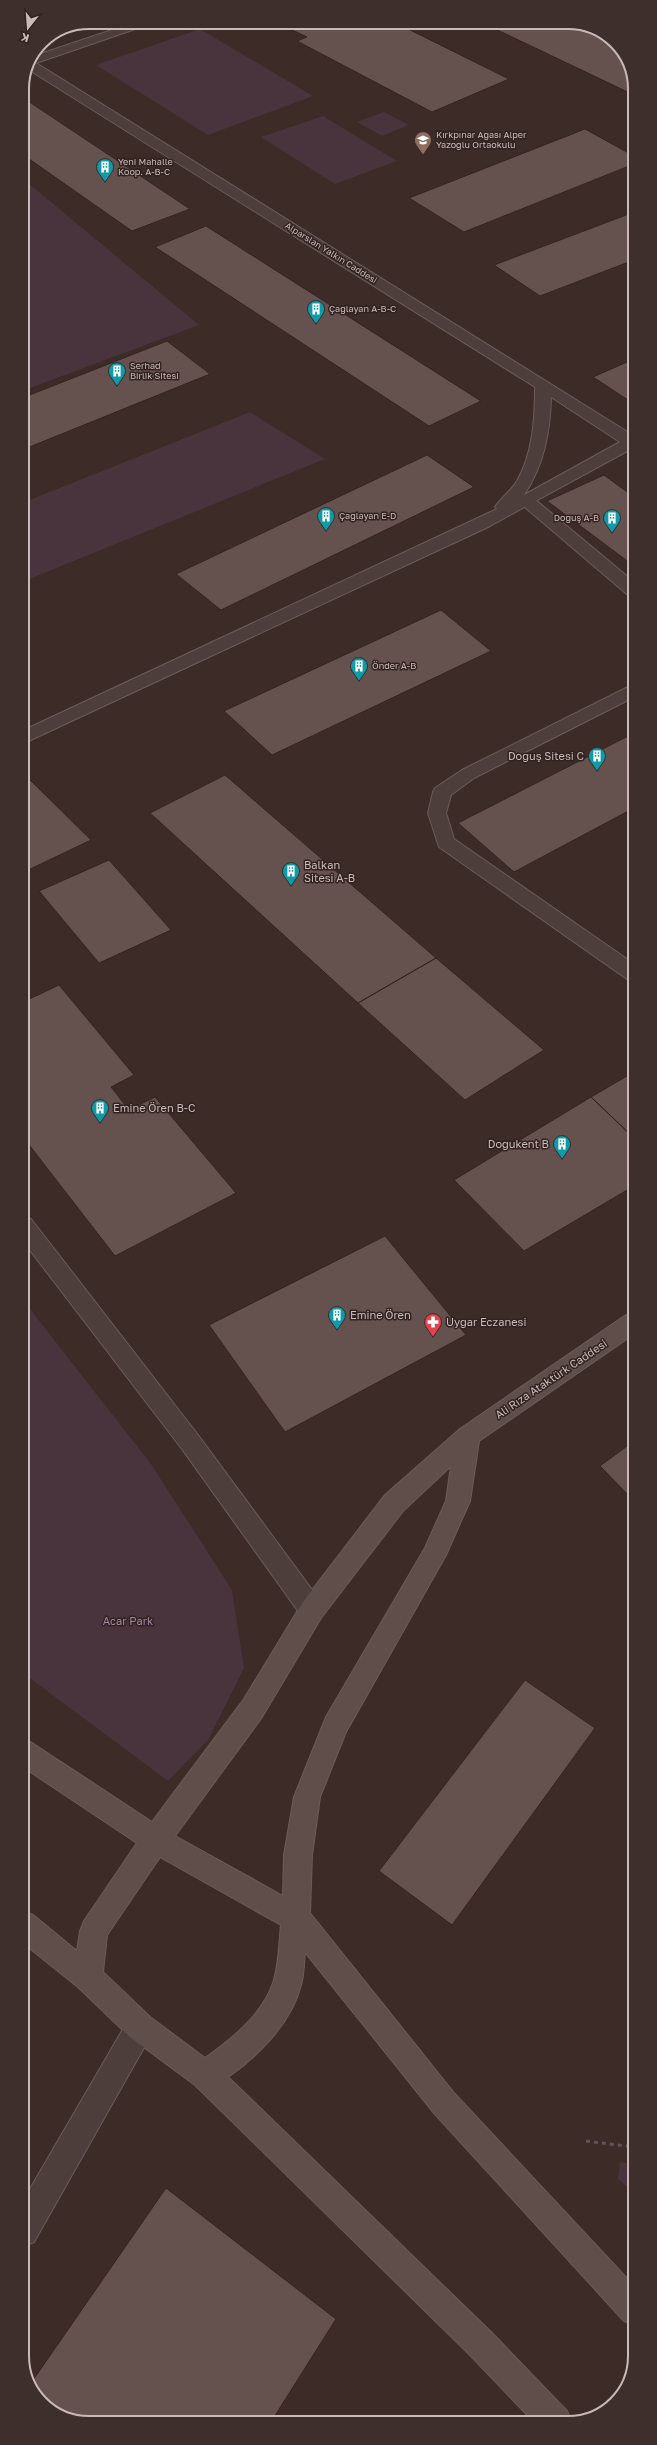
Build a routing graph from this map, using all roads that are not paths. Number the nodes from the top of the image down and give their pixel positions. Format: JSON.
{"nodes":[{"id":1,"x":129,"y":29,"type":"edge"},
{"id":2,"x":38,"y":59,"type":"edge"},
{"id":3,"x":34,"y":66,"type":"edge"},
{"id":4,"x":543,"y":385,"type":"junction"},
{"id":5,"x":628,"y":440,"type":"edge"},
{"id":6,"x":628,"y":445,"type":"edge"},
{"id":7,"x":526,"y":500,"type":"junction"},
{"id":8,"x":480,"y":525,"type":"junction"},
{"id":9,"x":628,"y":586,"type":"edge"},
{"id":10,"x":628,"y":693,"type":"edge"},
{"id":11,"x":29,"y":735,"type":"edge"},
{"id":12,"x":628,"y":970,"type":"edge"},
{"id":13,"x":29,"y":1233,"type":"edge"},
{"id":14,"x":628,"y":1326,"type":"edge"},
{"id":15,"x":468,"y":1436,"type":"junction"},
{"id":16,"x":312,"y":1610,"type":"junction"},
{"id":17,"x":29,"y":1756,"type":"edge"},
{"id":18,"x":157,"y":1841,"type":"junction"},
{"id":19,"x":296,"y":1918,"type":"junction"},
{"id":20,"x":29,"y":1930,"type":"edge"},
{"id":21,"x":88,"y":1977,"type":"junction"},
{"id":22,"x":140,"y":2027,"type":"junction"},
{"id":23,"x":205,"y":2075,"type":"junction"},
{"id":24,"x":29,"y":2221,"type":"edge"},
{"id":25,"x":628,"y":2302,"type":"edge"},
{"id":26,"x":550,"y":2416,"type":"edge"}],
"edges":[{"from":1,"to":2,"type":"street"},
{"from":3,"to":4,"type":"street","name":"Alparslan Yalkın Caddesi"},
{"from":4,"to":5,"type":"street","name":"Alparslan Yalkın Caddesi"},
{"from":4,"to":8,"type":"street"},
{"from":6,"to":7,"type":"street"},
{"from":7,"to":8,"type":"street"},
{"from":7,"to":9,"type":"street"},
{"from":8,"to":11,"type":"street"},
{"from":10,"to":12,"type":"street"},
{"from":13,"to":16,"type":"street"},
{"from":14,"to":15,"type":"main road","name":"Ali Rıza Ataktürk Caddesi"},
{"from":15,"to":16,"type":"main road","name":"Ali Rıza Ataktürk Caddesi"},
{"from":15,"to":19,"type":"main road"},
{"from":16,"to":18,"type":"main road","name":"Ali Rıza Ataktürk Caddesi"},
{"from":17,"to":18,"type":"main road"},
{"from":18,"to":19,"type":"main road"},
{"from":18,"to":21,"type":"main road","name":"Ali Rıza Ataktürk Caddesi"},
{"from":19,"to":23,"type":"main road"},
{"from":19,"to":25,"type":"main road"},
{"from":20,"to":21,"type":"main road"},
{"from":21,"to":22,"type":"main road"},
{"from":22,"to":23,"type":"main road"},
{"from":22,"to":24,"type":"street"},
{"from":23,"to":26,"type":"main road"}]}
